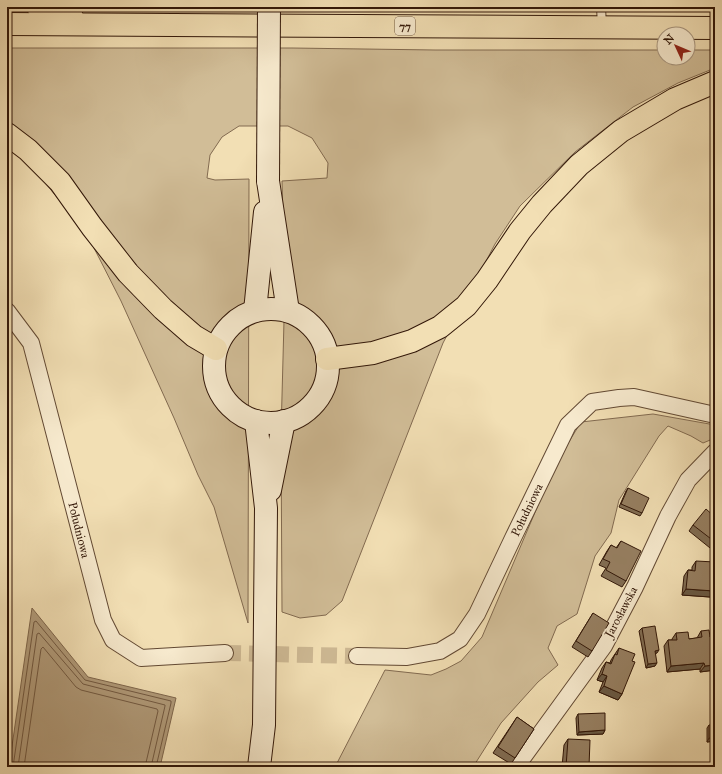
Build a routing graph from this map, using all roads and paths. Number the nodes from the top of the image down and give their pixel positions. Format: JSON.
{"nodes":[{"id":1,"x":38,"y":7,"type":"edge"},
{"id":2,"x":269,"y":7,"type":"edge"},
{"id":3,"x":601,"y":17,"type":"edge"},
{"id":4,"x":7,"y":24,"type":"edge"},
{"id":5,"x":94,"y":24,"type":"junction"},
{"id":6,"x":715,"y":28,"type":"edge"},
{"id":7,"x":715,"y":82,"type":"edge"},
{"id":8,"x":7,"y":134,"type":"edge"},
{"id":9,"x":268,"y":181,"type":"junction"},
{"id":10,"x":7,"y":311,"type":"edge"},
{"id":11,"x":255,"y":311,"type":"junction"},
{"id":12,"x":288,"y":311,"type":"junction"},
{"id":13,"x":216,"y":349,"type":"junction"},
{"id":14,"x":327,"y":359,"type":"junction"},
{"id":15,"x":715,"y":415,"type":"edge"},
{"id":16,"x":256,"y":421,"type":"junction"},
{"id":17,"x":284,"y":421,"type":"junction"},
{"id":18,"x":715,"y":452,"type":"edge"},
{"id":19,"x":266,"y":508,"type":"junction"},
{"id":20,"x":225,"y":653,"type":"tunnel mouth"},
{"id":21,"x":357,"y":656,"type":"tunnel mouth"},
{"id":22,"x":259,"y":767,"type":"edge"},
{"id":23,"x":516,"y":767,"type":"edge"}],
"edges":[{"from":1,"to":5,"type":"main road"},
{"from":2,"to":9,"type":"main road","bridge":true},
{"from":3,"to":5,"type":"main road","number":"77"},
{"from":3,"to":6,"type":"main road","number":"77"},
{"from":4,"to":5,"type":"main road","number":"77"},
{"from":7,"to":14,"type":"main road"},
{"from":8,"to":13,"type":"main road"},
{"from":9,"to":11,"type":"main road"},
{"from":9,"to":12,"type":"main road"},
{"from":10,"to":20,"type":"street","name":"Południowa"},
{"from":11,"to":12,"type":"main road"},
{"from":11,"to":13,"type":"main road"},
{"from":12,"to":14,"type":"main road"},
{"from":13,"to":16,"type":"main road"},
{"from":14,"to":17,"type":"main road"},
{"from":15,"to":21,"type":"street","name":"Południowa"},
{"from":16,"to":17,"type":"main road"},
{"from":16,"to":19,"type":"main road"},
{"from":17,"to":19,"type":"main road"},
{"from":18,"to":23,"type":"street","name":"Jarosławska"},
{"from":19,"to":22,"type":"main road"}]}
